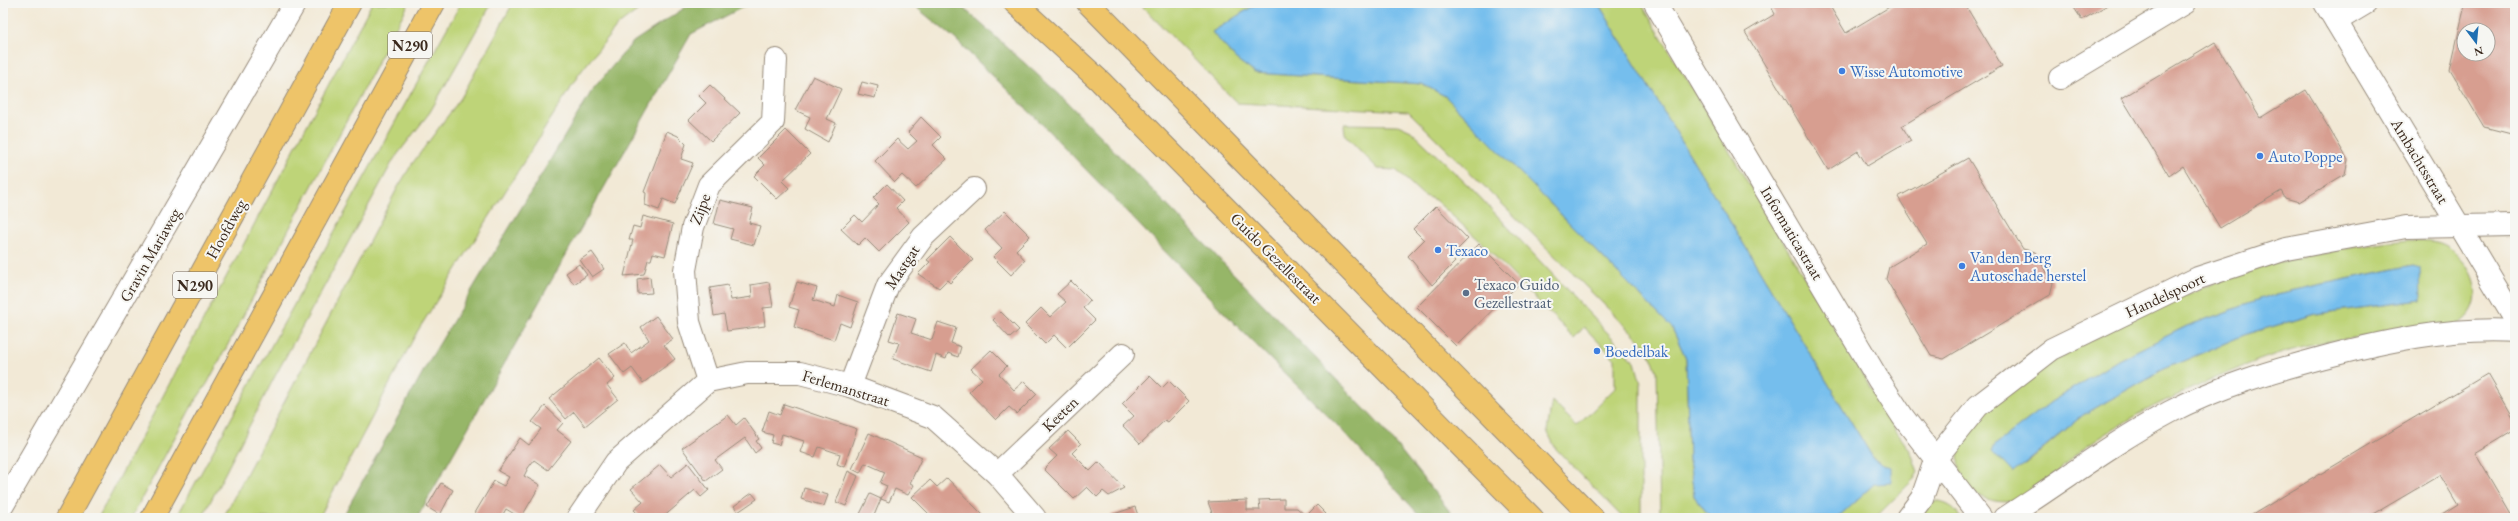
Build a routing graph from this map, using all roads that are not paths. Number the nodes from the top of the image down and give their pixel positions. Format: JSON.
{"nodes":[{"id":1,"x":295,"y":3,"type":"edge"},
{"id":2,"x":350,"y":3,"type":"edge"},
{"id":3,"x":434,"y":3,"type":"edge"},
{"id":4,"x":1015,"y":3,"type":"edge"},
{"id":5,"x":1088,"y":3,"type":"edge"},
{"id":6,"x":1655,"y":3,"type":"edge"},
{"id":7,"x":2185,"y":3,"type":"edge"},
{"id":8,"x":2366,"y":3,"type":"edge"},
{"id":9,"x":2330,"y":12,"type":"edge"},
{"id":10,"x":776,"y":60,"type":"dead end"},
{"id":11,"x":2060,"y":78,"type":"dead end"},
{"id":12,"x":974,"y":189,"type":"dead end"},
{"id":13,"x":2515,"y":225,"type":"edge"},
{"id":14,"x":2459,"y":226,"type":"junction"},
{"id":15,"x":2515,"y":319,"type":"edge"},
{"id":16,"x":2515,"y":331,"type":"edge"},
{"id":17,"x":1123,"y":354,"type":"dead end"},
{"id":18,"x":708,"y":381,"type":"junction"},
{"id":19,"x":850,"y":386,"type":"junction"},
{"id":20,"x":1936,"y":458,"type":"junction"},
{"id":21,"x":997,"y":474,"type":"junction"},
{"id":22,"x":3,"y":505,"type":"edge"},
{"id":23,"x":67,"y":518,"type":"edge"},
{"id":24,"x":152,"y":518,"type":"edge"},
{"id":25,"x":578,"y":518,"type":"edge"},
{"id":26,"x":1035,"y":518,"type":"edge"},
{"id":27,"x":1532,"y":518,"type":"edge"},
{"id":28,"x":1593,"y":518,"type":"edge"},
{"id":29,"x":1906,"y":518,"type":"edge"},
{"id":30,"x":1981,"y":518,"type":"edge"},
{"id":31,"x":2004,"y":518,"type":"edge"}],
"edges":[{"from":1,"to":22,"type":"street","name":"Gravin Mariaweg"},
{"from":2,"to":23,"type":"main road","name":"Hoofdweg","number":"N290"},
{"from":3,"to":24,"type":"main road","number":"N290"},
{"from":4,"to":27,"type":"main road","name":"Guido Gezellestraat"},
{"from":5,"to":28,"type":"main road"},
{"from":6,"to":20,"type":"street","name":"Informaticastraat"},
{"from":7,"to":11,"type":"street"},
{"from":8,"to":9,"type":"street"},
{"from":9,"to":14,"type":"street","name":"Ambachtsstraat"},
{"from":10,"to":18,"type":"street","name":"Zijpe"},
{"from":12,"to":19,"type":"street","name":"Mastgat"},
{"from":13,"to":14,"type":"street","name":"Handelspoort"},
{"from":14,"to":15,"type":"street","name":"Ambachtsstraat"},
{"from":14,"to":20,"type":"street","name":"Handelspoort"},
{"from":16,"to":31,"type":"street"},
{"from":17,"to":21,"type":"street","name":"Keeten"},
{"from":18,"to":19,"type":"street","name":"Ferlemanstraat"},
{"from":18,"to":25,"type":"street","name":"Ferlemanstraat"},
{"from":19,"to":21,"type":"street","name":"Ferlemanstraat"},
{"from":20,"to":29,"type":"street","name":"Handelspoort"},
{"from":20,"to":30,"type":"street"},
{"from":21,"to":26,"type":"street","name":"Ferlemanstraat"}]}
